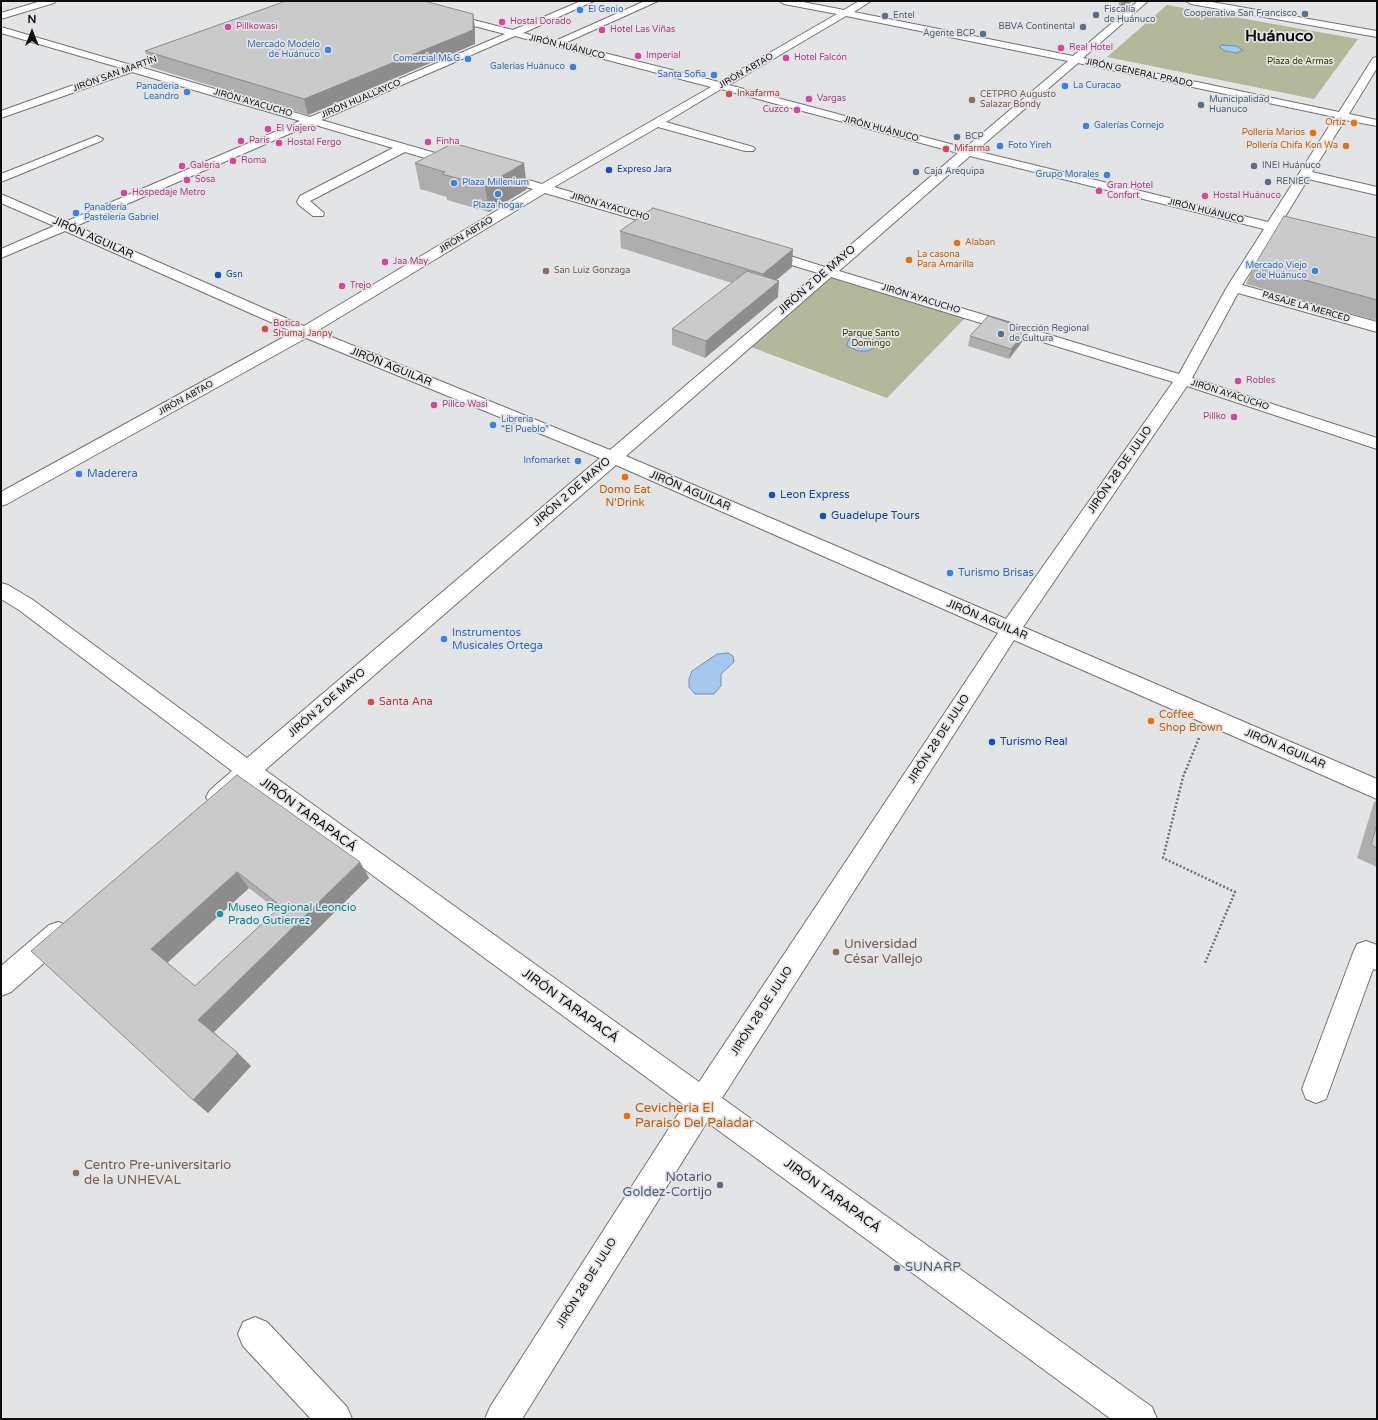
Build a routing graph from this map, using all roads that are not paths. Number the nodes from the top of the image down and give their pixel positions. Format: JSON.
{"nodes":[{"id":1,"x":51,"y":1,"type":"edge"},
{"id":2,"x":589,"y":1,"type":"edge"},
{"id":3,"x":652,"y":1,"type":"edge"},
{"id":4,"x":784,"y":1,"type":"edge"},
{"id":5,"x":866,"y":1,"type":"edge"},
{"id":6,"x":1143,"y":1,"type":"edge"},
{"id":7,"x":1191,"y":1,"type":"edge"},
{"id":8,"x":844,"y":13,"type":"junction"},
{"id":9,"x":438,"y":14,"type":"edge"},
{"id":10,"x":1,"y":16,"type":"edge"},
{"id":11,"x":1,"y":30,"type":"edge"},
{"id":12,"x":513,"y":33,"type":"junction"},
{"id":13,"x":1377,"y":34,"type":"edge"},
{"id":14,"x":556,"y":44,"type":"junction"},
{"id":15,"x":1075,"y":59,"type":"junction"},
{"id":16,"x":147,"y":63,"type":"edge"},
{"id":17,"x":1376,"y":65,"type":"edge"},
{"id":18,"x":132,"y":68,"type":"junction"},
{"id":19,"x":720,"y":86,"type":"junction"},
{"id":20,"x":1,"y":115,"type":"edge"},
{"id":21,"x":1342,"y":116,"type":"junction"},
{"id":22,"x":312,"y":120,"type":"junction"},
{"id":23,"x":657,"y":123,"type":"junction"},
{"id":24,"x":1377,"y":123,"type":"edge"},
{"id":25,"x":97,"y":139,"type":"dead end"},
{"id":26,"x":403,"y":148,"type":"junction"},
{"id":27,"x":749,"y":149,"type":"dead end"},
{"id":28,"x":967,"y":152,"type":"junction"},
{"id":29,"x":470,"y":167,"type":"edge"},
{"id":30,"x":484,"y":171,"type":"edge"},
{"id":31,"x":1304,"y":174,"type":"junction"},
{"id":32,"x":1,"y":178,"type":"edge"},
{"id":33,"x":544,"y":188,"type":"junction"},
{"id":34,"x":1377,"y":190,"type":"edge"},
{"id":35,"x":1,"y":198,"type":"edge"},
{"id":36,"x":318,"y":213,"type":"dead end"},
{"id":37,"x":67,"y":226,"type":"junction"},
{"id":38,"x":1271,"y":227,"type":"junction"},
{"id":39,"x":686,"y":230,"type":"edge"},
{"id":40,"x":1294,"y":232,"type":"edge"},
{"id":41,"x":753,"y":249,"type":"edge"},
{"id":42,"x":1,"y":254,"type":"edge"},
{"id":43,"x":828,"y":271,"type":"junction"},
{"id":44,"x":1234,"y":287,"type":"junction"},
{"id":45,"x":1377,"y":327,"type":"edge"},
{"id":46,"x":305,"y":332,"type":"junction"},
{"id":47,"x":1183,"y":380,"type":"junction"},
{"id":48,"x":1377,"y":444,"type":"edge"},
{"id":49,"x":613,"y":457,"type":"junction"},
{"id":50,"x":1,"y":500,"type":"edge"},
{"id":51,"x":1,"y":590,"type":"edge"},
{"id":52,"x":1010,"y":630,"type":"junction"},
{"id":53,"x":248,"y":771,"type":"junction"},
{"id":54,"x":1377,"y":789,"type":"edge"},
{"id":55,"x":206,"y":808,"type":"edge"},
{"id":56,"x":73,"y":921,"type":"edge"},
{"id":57,"x":1377,"y":958,"type":"edge"},
{"id":58,"x":1,"y":983,"type":"edge"},
{"id":59,"x":1316,"y":1089,"type":"dead end"},
{"id":60,"x":702,"y":1103,"type":"junction"},
{"id":61,"x":255,"y":1334,"type":"dead end"},
{"id":62,"x":335,"y":1419,"type":"edge"},
{"id":63,"x":502,"y":1419,"type":"edge"},
{"id":64,"x":1140,"y":1419,"type":"edge"}],
"edges":[{"from":1,"to":10,"type":"street"},
{"from":2,"to":12,"type":"street","name":"JIRÓN HUALLAYCO"},
{"from":3,"to":14,"type":"street"},
{"from":4,"to":8,"type":"street","name":"JIRÓN GENERAL PRADO"},
{"from":5,"to":8,"type":"street","name":"JIRÓN ABTAO"},
{"from":6,"to":15,"type":"street","name":"JIRÓN 2 DE MAYO"},
{"from":7,"to":13,"type":"street"},
{"from":8,"to":15,"type":"street","name":"JIRÓN GENERAL PRADO"},
{"from":8,"to":19,"type":"street","name":"JIRÓN ABTAO"},
{"from":9,"to":12,"type":"street","name":"JIRÓN HUÁNUCO"},
{"from":11,"to":18,"type":"street","name":"JIRÓN AYACUCHO"},
{"from":12,"to":14,"type":"street","name":"JIRÓN HUÁNUCO"},
{"from":12,"to":22,"type":"street","name":"JIRÓN HUALLAYCO"},
{"from":14,"to":19,"type":"street","name":"JIRÓN HUÁNUCO"},
{"from":15,"to":21,"type":"street","name":"JIRÓN GENERAL PRADO"},
{"from":15,"to":28,"type":"street","name":"JIRÓN 2 DE MAYO"},
{"from":16,"to":18,"type":"street","name":"JIRÓN SAN MARTÍN"},
{"from":17,"to":21,"type":"street","name":"JIRÓN 28 DE JULIO"},
{"from":18,"to":20,"type":"street","name":"JIRÓN SAN MARTÍN"},
{"from":18,"to":22,"type":"street","name":"JIRÓN AYACUCHO"},
{"from":19,"to":23,"type":"street","name":"JIRÓN ABTAO"},
{"from":19,"to":28,"type":"street","name":"JIRÓN HUÁNUCO"},
{"from":21,"to":24,"type":"street","name":"JIRÓN GENERAL PRADO"},
{"from":21,"to":31,"type":"street","name":"JIRÓN 28 DE JULIO"},
{"from":22,"to":26,"type":"street","name":"JIRÓN AYACUCHO"},
{"from":22,"to":37,"type":"street","name":"JIRÓN HUALLAYCO"},
{"from":23,"to":27,"type":"street"},
{"from":23,"to":33,"type":"street","name":"JIRÓN ABTAO"},
{"from":25,"to":32,"type":"street"},
{"from":26,"to":29,"type":"street","name":"JIRÓN AYACUCHO"},
{"from":26,"to":36,"type":"street"},
{"from":28,"to":38,"type":"street","name":"JIRÓN HUÁNUCO"},
{"from":28,"to":43,"type":"street","name":"JIRÓN 2 DE MAYO"},
{"from":30,"to":33,"type":"street","name":"JIRÓN AYACUCHO"},
{"from":31,"to":34,"type":"street"},
{"from":31,"to":38,"type":"street","name":"JIRÓN 28 DE JULIO"},
{"from":33,"to":39,"type":"street","name":"JIRÓN AYACUCHO"},
{"from":33,"to":46,"type":"street","name":"JIRÓN ABTAO"},
{"from":35,"to":37,"type":"street","name":"JIRÓN AGUILAR"},
{"from":37,"to":42,"type":"street","name":"JIRÓN HUALLAYCO"},
{"from":37,"to":46,"type":"street","name":"JIRÓN AGUILAR"},
{"from":38,"to":40,"type":"street","name":"JIRÓN HUÁNUCO"},
{"from":38,"to":44,"type":"street","name":"JIRÓN 28 DE JULIO"},
{"from":41,"to":43,"type":"street","name":"JIRÓN AYACUCHO"},
{"from":43,"to":47,"type":"street","name":"JIRÓN AYACUCHO"},
{"from":43,"to":49,"type":"street","name":"JIRÓN 2 DE MAYO"},
{"from":44,"to":45,"type":"street","name":"PASAJE LA MERCED"},
{"from":44,"to":47,"type":"street","name":"JIRÓN 28 DE JULIO"},
{"from":46,"to":49,"type":"street","name":"JIRÓN AGUILAR"},
{"from":46,"to":50,"type":"street","name":"JIRÓN ABTAO"},
{"from":47,"to":48,"type":"street","name":"JIRÓN AYACUCHO"},
{"from":47,"to":52,"type":"street","name":"JIRÓN 28 DE JULIO"},
{"from":49,"to":52,"type":"street","name":"JIRÓN AGUILAR"},
{"from":49,"to":53,"type":"street","name":"JIRÓN 2 DE MAYO"},
{"from":51,"to":53,"type":"street","name":"JIRÓN TARAPACÁ"},
{"from":52,"to":54,"type":"street","name":"JIRÓN AGUILAR"},
{"from":52,"to":60,"type":"street","name":"JIRÓN 28 DE JULIO"},
{"from":53,"to":55,"type":"street","name":"JIRÓN 2 DE MAYO"},
{"from":53,"to":60,"type":"street","name":"JIRÓN TARAPACÁ"},
{"from":56,"to":58,"type":"street"},
{"from":57,"to":59,"type":"street"},
{"from":60,"to":63,"type":"street","name":"JIRÓN 28 DE JULIO"},
{"from":60,"to":64,"type":"street","name":"JIRÓN TARAPACÁ"},
{"from":61,"to":62,"type":"street"}]}
